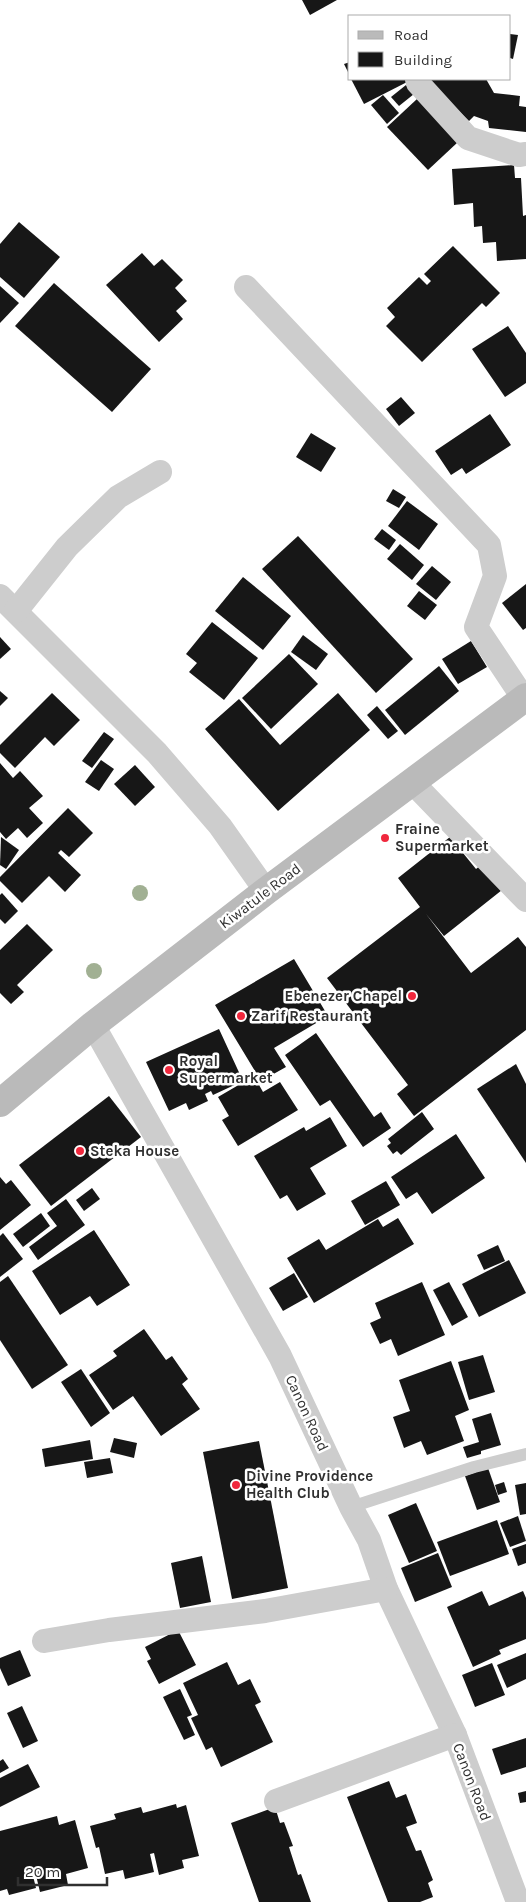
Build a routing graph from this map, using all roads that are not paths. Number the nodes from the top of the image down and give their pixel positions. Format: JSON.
{"nodes":[{"id":1,"x":417,"y":80,"type":"edge"},
{"id":2,"x":526,"y":154,"type":"edge"},
{"id":3,"x":246,"y":287,"type":"dead end"},
{"id":4,"x":160,"y":472,"type":"dead end"},
{"id":5,"x":8,"y":604,"type":"edge"},
{"id":6,"x":525,"y":698,"type":"edge"},
{"id":7,"x":413,"y":783,"type":"junction"},
{"id":8,"x":266,"y":892,"type":"junction"},
{"id":9,"x":526,"y":900,"type":"edge"},
{"id":10,"x":93,"y":1025,"type":"junction"},
{"id":11,"x":0,"y":1102,"type":"edge"},
{"id":12,"x":526,"y":1454,"type":"edge"},
{"id":13,"x":351,"y":1507,"type":"junction"},
{"id":14,"x":386,"y":1589,"type":"junction"},
{"id":15,"x":44,"y":1641,"type":"dead end"},
{"id":16,"x":454,"y":1735,"type":"junction"},
{"id":17,"x":276,"y":1801,"type":"dead end"},
{"id":18,"x":518,"y":1902,"type":"edge"}],
"edges":[{"from":1,"to":2,"type":"street"},
{"from":3,"to":6,"type":"street"},
{"from":4,"to":5,"type":"street"},
{"from":5,"to":8,"type":"street"},
{"from":6,"to":7,"type":"main road","name":"Kiwatule Road"},
{"from":7,"to":8,"type":"main road","name":"Kiwatule Road"},
{"from":7,"to":9,"type":"street"},
{"from":8,"to":10,"type":"main road","name":"Kiwatule Road"},
{"from":10,"to":11,"type":"main road","name":"Kiwatule Road"},
{"from":10,"to":13,"type":"street","name":"Canon Road"},
{"from":12,"to":13,"type":"lane"},
{"from":13,"to":14,"type":"street","name":"Canon Road"},
{"from":14,"to":15,"type":"street"},
{"from":14,"to":16,"type":"street","name":"Canon Road"},
{"from":16,"to":17,"type":"street"},
{"from":16,"to":18,"type":"street","name":"Canon Road"}]}
